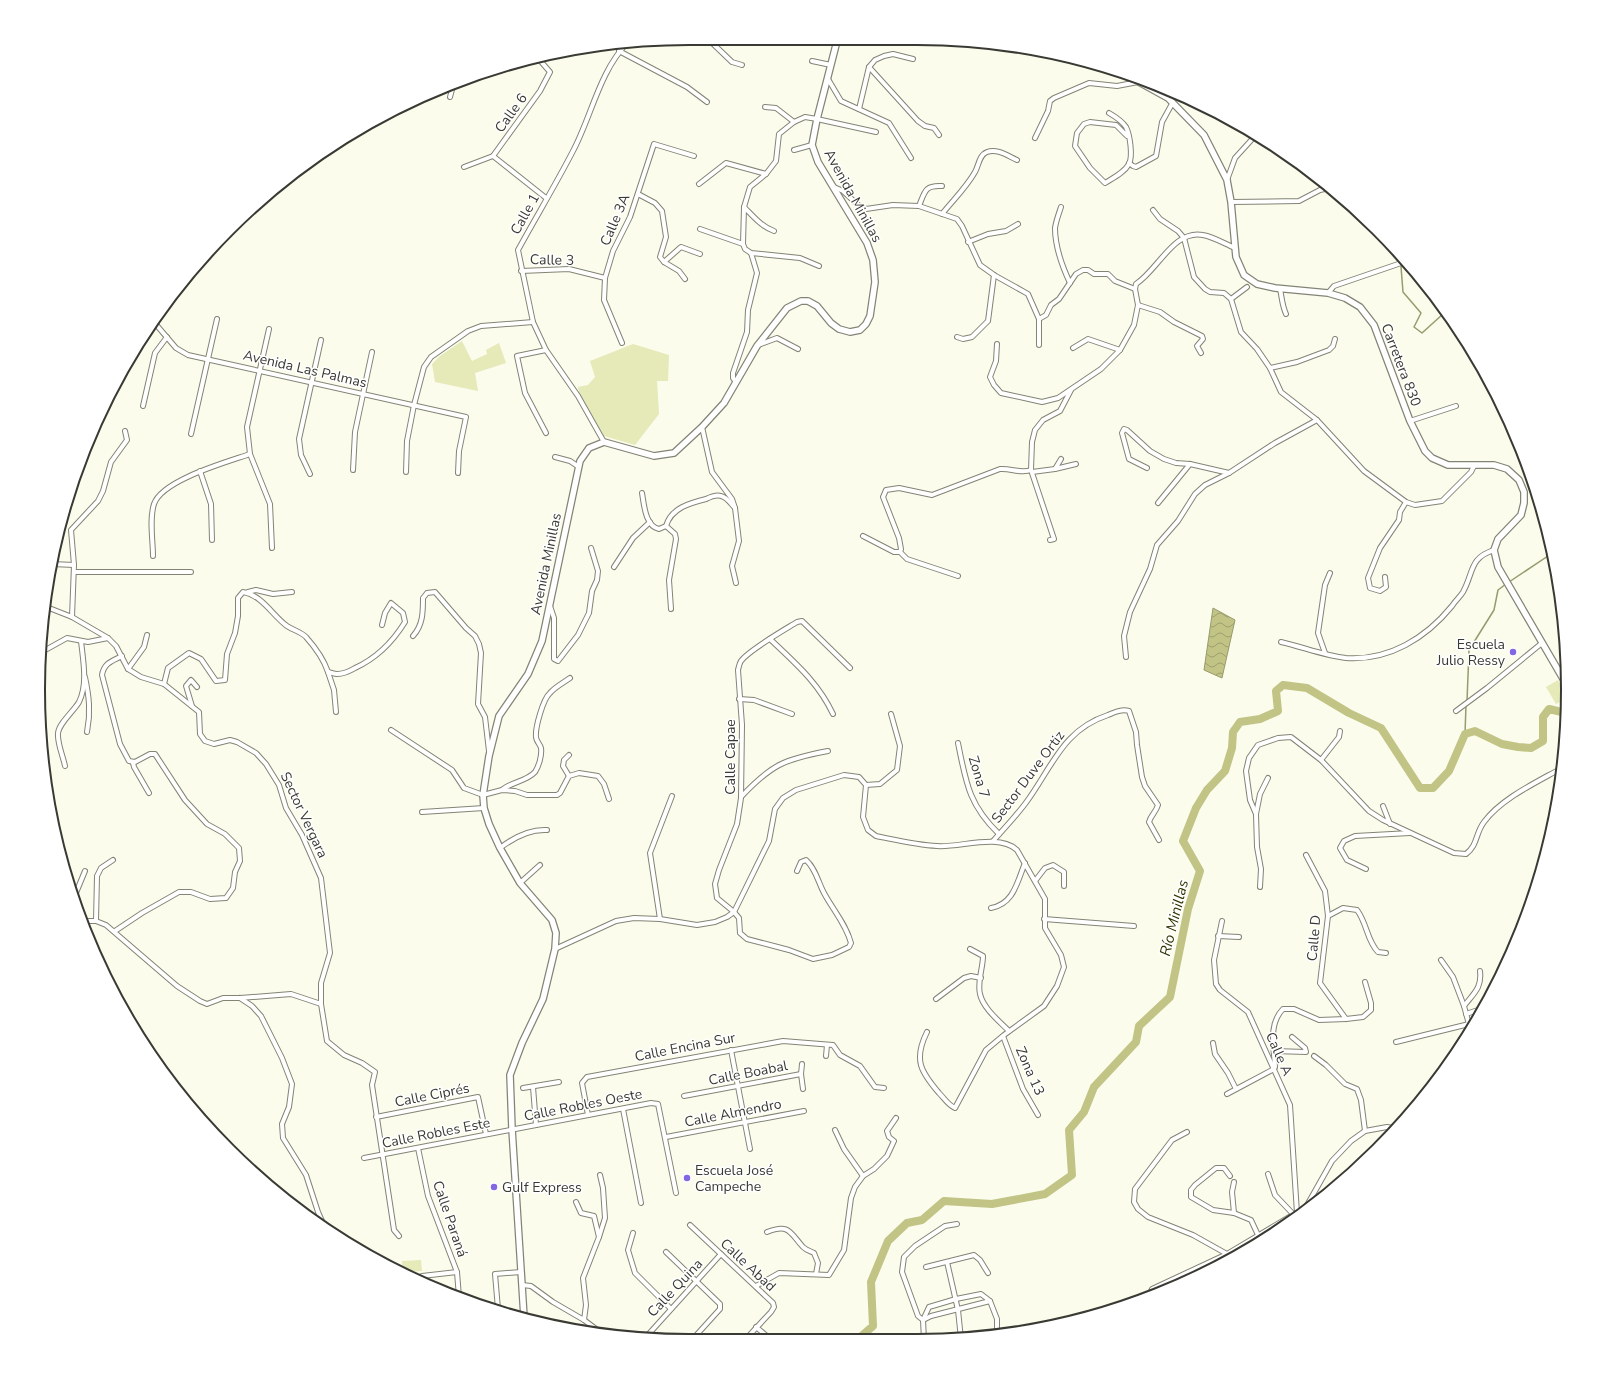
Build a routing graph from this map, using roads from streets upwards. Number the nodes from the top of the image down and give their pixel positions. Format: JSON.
{"nodes":[{"id":1,"x":714,"y":45,"type":"edge"},
{"id":2,"x":836,"y":45,"type":"edge"},
{"id":3,"x":620,"y":50,"type":"joint"},
{"id":4,"x":913,"y":59,"type":"dead end"},
{"id":5,"x":812,"y":61,"type":"dead end"},
{"id":6,"x":542,"y":62,"type":"edge"},
{"id":7,"x":742,"y":64,"type":"dead end"},
{"id":8,"x":832,"y":65,"type":"junction"},
{"id":9,"x":869,"y":67,"type":"junction"},
{"id":10,"x":828,"y":79,"type":"junction"},
{"id":11,"x":1135,"y":83,"type":"edge"},
{"id":12,"x":452,"y":91,"type":"edge"},
{"id":13,"x":1157,"y":92,"type":"edge"},
{"id":14,"x":450,"y":97,"type":"dead end"},
{"id":15,"x":1171,"y":100,"type":"junction"},
{"id":16,"x":707,"y":102,"type":"dead end"},
{"id":17,"x":765,"y":107,"type":"dead end"},
{"id":18,"x":859,"y":109,"type":"junction"},
{"id":19,"x":1109,"y":113,"type":"dead end"},
{"id":20,"x":817,"y":119,"type":"junction"},
{"id":21,"x":794,"y":122,"type":"junction"},
{"id":22,"x":876,"y":132,"type":"dead end"},
{"id":23,"x":939,"y":135,"type":"dead end"},
{"id":24,"x":1128,"y":136,"type":"junction"},
{"id":25,"x":1035,"y":138,"type":"dead end"},
{"id":26,"x":1252,"y":139,"type":"edge"},
{"id":27,"x":812,"y":145,"type":"junction"},
{"id":28,"x":794,"y":150,"type":"dead end"},
{"id":29,"x":493,"y":156,"type":"junction"},
{"id":30,"x":694,"y":156,"type":"dead end"},
{"id":31,"x":911,"y":158,"type":"dead end"},
{"id":32,"x":1017,"y":160,"type":"dead end"},
{"id":33,"x":1129,"y":163,"type":"junction"},
{"id":34,"x":464,"y":167,"type":"dead end"},
{"id":35,"x":766,"y":174,"type":"junction"},
{"id":36,"x":1226,"y":180,"type":"junction"},
{"id":37,"x":699,"y":184,"type":"dead end"},
{"id":38,"x":942,"y":186,"type":"dead end"},
{"id":39,"x":833,"y":187,"type":"junction"},
{"id":40,"x":1323,"y":189,"type":"edge"},
{"id":41,"x":638,"y":194,"type":"junction"},
{"id":42,"x":546,"y":198,"type":"junction"},
{"id":43,"x":1231,"y":202,"type":"junction"},
{"id":44,"x":919,"y":206,"type":"junction"},
{"id":45,"x":744,"y":207,"type":"junction"},
{"id":46,"x":1060,"y":207,"type":"dead end"},
{"id":47,"x":1153,"y":210,"type":"dead end"},
{"id":48,"x":942,"y":214,"type":"junction"},
{"id":49,"x":1018,"y":224,"type":"dead end"},
{"id":50,"x":700,"y":230,"type":"dead end"},
{"id":51,"x":774,"y":231,"type":"dead end"},
{"id":52,"x":1184,"y":238,"type":"junction"},
{"id":53,"x":968,"y":242,"type":"junction"},
{"id":54,"x":743,"y":244,"type":"junction"},
{"id":55,"x":1235,"y":248,"type":"junction"},
{"id":56,"x":751,"y":253,"type":"junction"},
{"id":57,"x":700,"y":254,"type":"dead end"},
{"id":58,"x":664,"y":262,"type":"junction"},
{"id":59,"x":1400,"y":264,"type":"edge"},
{"id":60,"x":819,"y":266,"type":"dead end"},
{"id":61,"x":521,"y":271,"type":"junction"},
{"id":62,"x":994,"y":275,"type":"junction"},
{"id":63,"x":605,"y":278,"type":"junction"},
{"id":64,"x":685,"y":279,"type":"dead end"},
{"id":65,"x":1070,"y":283,"type":"junction"},
{"id":66,"x":1247,"y":287,"type":"dead end"},
{"id":67,"x":1135,"y":289,"type":"junction"},
{"id":68,"x":1280,"y":289,"type":"junction"},
{"id":69,"x":1328,"y":292,"type":"junction"},
{"id":70,"x":1231,"y":299,"type":"junction"},
{"id":71,"x":1138,"y":305,"type":"junction"},
{"id":72,"x":1286,"y":314,"type":"dead end"},
{"id":73,"x":217,"y":319,"type":"dead end"},
{"id":74,"x":1039,"y":319,"type":"junction"},
{"id":75,"x":534,"y":322,"type":"junction"},
{"id":76,"x":157,"y":326,"type":"edge"},
{"id":77,"x":269,"y":329,"type":"dead end"},
{"id":78,"x":167,"y":337,"type":"junction"},
{"id":79,"x":957,"y":337,"type":"dead end"},
{"id":80,"x":1335,"y":339,"type":"dead end"},
{"id":81,"x":321,"y":340,"type":"dead end"},
{"id":82,"x":622,"y":343,"type":"dead end"},
{"id":83,"x":997,"y":344,"type":"dead end"},
{"id":84,"x":1039,"y":345,"type":"dead end"},
{"id":85,"x":757,"y":346,"type":"junction"},
{"id":86,"x":1073,"y":348,"type":"dead end"},
{"id":87,"x":798,"y":349,"type":"dead end"},
{"id":88,"x":546,"y":350,"type":"junction"},
{"id":89,"x":1120,"y":350,"type":"junction"},
{"id":90,"x":372,"y":352,"type":"dead end"},
{"id":91,"x":1201,"y":353,"type":"dead end"},
{"id":92,"x":208,"y":359,"type":"junction"},
{"id":93,"x":1270,"y":368,"type":"junction"},
{"id":94,"x":260,"y":370,"type":"junction"},
{"id":95,"x":736,"y":381,"type":"junction"},
{"id":96,"x":311,"y":382,"type":"junction"},
{"id":97,"x":1071,"y":390,"type":"junction"},
{"id":98,"x":363,"y":394,"type":"junction"},
{"id":99,"x":414,"y":405,"type":"junction"},
{"id":100,"x":143,"y":406,"type":"dead end"},
{"id":101,"x":1456,"y":406,"type":"dead end"},
{"id":102,"x":1317,"y":420,"type":"junction"},
{"id":103,"x":1410,"y":421,"type":"junction"},
{"id":104,"x":702,"y":427,"type":"junction"},
{"id":105,"x":125,"y":431,"type":"dead end"},
{"id":106,"x":546,"y":433,"type":"dead end"},
{"id":107,"x":191,"y":434,"type":"dead end"},
{"id":108,"x":604,"y":442,"type":"junction"},
{"id":109,"x":250,"y":454,"type":"junction"},
{"id":110,"x":555,"y":457,"type":"dead end"},
{"id":111,"x":1061,"y":459,"type":"dead end"},
{"id":112,"x":1076,"y":464,"type":"dead end"},
{"id":113,"x":1190,"y":464,"type":"junction"},
{"id":114,"x":1474,"y":466,"type":"junction"},
{"id":115,"x":579,"y":467,"type":"junction"},
{"id":116,"x":1147,"y":468,"type":"dead end"},
{"id":117,"x":1055,"y":469,"type":"junction"},
{"id":118,"x":353,"y":470,"type":"dead end"},
{"id":119,"x":200,"y":471,"type":"junction"},
{"id":120,"x":1031,"y":471,"type":"junction"},
{"id":121,"x":406,"y":472,"type":"dead end"},
{"id":122,"x":458,"y":473,"type":"dead end"},
{"id":123,"x":1229,"y":473,"type":"junction"},
{"id":124,"x":310,"y":474,"type":"dead end"},
{"id":125,"x":642,"y":493,"type":"dead end"},
{"id":126,"x":1406,"y":502,"type":"junction"},
{"id":127,"x":1158,"y":503,"type":"dead end"},
{"id":128,"x":736,"y":508,"type":"junction"},
{"id":129,"x":650,"y":522,"type":"junction"},
{"id":130,"x":666,"y":526,"type":"junction"},
{"id":131,"x":862,"y":536,"type":"dead end"},
{"id":132,"x":212,"y":540,"type":"dead end"},
{"id":133,"x":1050,"y":540,"type":"dead end"},
{"id":134,"x":272,"y":548,"type":"dead end"},
{"id":135,"x":591,"y":548,"type":"dead end"},
{"id":136,"x":1494,"y":550,"type":"junction"},
{"id":137,"x":900,"y":552,"type":"junction"},
{"id":138,"x":153,"y":556,"type":"dead end"},
{"id":139,"x":57,"y":564,"type":"edge"},
{"id":140,"x":74,"y":564,"type":"junction"},
{"id":141,"x":614,"y":567,"type":"dead end"},
{"id":142,"x":74,"y":572,"type":"junction"},
{"id":143,"x":190,"y":572,"type":"dead end"},
{"id":144,"x":1330,"y":573,"type":"dead end"},
{"id":145,"x":958,"y":576,"type":"dead end"},
{"id":146,"x":1385,"y":576,"type":"dead end"},
{"id":147,"x":736,"y":583,"type":"dead end"},
{"id":148,"x":248,"y":592,"type":"junction"},
{"id":149,"x":292,"y":592,"type":"dead end"},
{"id":150,"x":550,"y":606,"type":"junction"},
{"id":151,"x":51,"y":609,"type":"edge"},
{"id":152,"x":671,"y":609,"type":"dead end"},
{"id":153,"x":72,"y":618,"type":"junction"},
{"id":154,"x":382,"y":625,"type":"dead end"},
{"id":155,"x":147,"y":635,"type":"dead end"},
{"id":156,"x":413,"y":636,"type":"dead end"},
{"id":157,"x":108,"y":638,"type":"junction"},
{"id":158,"x":770,"y":639,"type":"junction"},
{"id":159,"x":81,"y":641,"type":"junction"},
{"id":160,"x":1281,"y":642,"type":"dead end"},
{"id":161,"x":1542,"y":643,"type":"junction"},
{"id":162,"x":46,"y":650,"type":"edge"},
{"id":163,"x":1325,"y":653,"type":"junction"},
{"id":164,"x":122,"y":656,"type":"junction"},
{"id":165,"x":1126,"y":656,"type":"dead end"},
{"id":166,"x":850,"y":668,"type":"dead end"},
{"id":167,"x":128,"y":669,"type":"junction"},
{"id":168,"x":328,"y":672,"type":"junction"},
{"id":169,"x":84,"y":674,"type":"junction"},
{"id":170,"x":1561,"y":675,"type":"edge"},
{"id":171,"x":570,"y":678,"type":"dead end"},
{"id":172,"x":164,"y":684,"type":"junction"},
{"id":173,"x":196,"y":687,"type":"dead end"},
{"id":174,"x":739,"y":699,"type":"junction"},
{"id":175,"x":192,"y":706,"type":"junction"},
{"id":176,"x":1456,"y":711,"type":"dead end"},
{"id":177,"x":336,"y":712,"type":"dead end"},
{"id":178,"x":792,"y":714,"type":"dead end"},
{"id":179,"x":833,"y":714,"type":"dead end"},
{"id":180,"x":891,"y":714,"type":"dead end"},
{"id":181,"x":390,"y":730,"type":"dead end"},
{"id":182,"x":1340,"y":731,"type":"dead end"},
{"id":183,"x":87,"y":732,"type":"dead end"},
{"id":184,"x":958,"y":743,"type":"dead end"},
{"id":185,"x":828,"y":751,"type":"dead end"},
{"id":186,"x":569,"y":755,"type":"dead end"},
{"id":187,"x":489,"y":756,"type":"junction"},
{"id":188,"x":1321,"y":760,"type":"junction"},
{"id":189,"x":133,"y":763,"type":"junction"},
{"id":190,"x":65,"y":766,"type":"dead end"},
{"id":191,"x":1555,"y":772,"type":"edge"},
{"id":192,"x":569,"y":776,"type":"junction"},
{"id":193,"x":1268,"y":778,"type":"dead end"},
{"id":194,"x":866,"y":785,"type":"junction"},
{"id":195,"x":502,"y":790,"type":"junction"},
{"id":196,"x":149,"y":793,"type":"dead end"},
{"id":197,"x":483,"y":795,"type":"junction"},
{"id":198,"x":672,"y":796,"type":"dead end"},
{"id":199,"x":741,"y":798,"type":"junction"},
{"id":200,"x":609,"y":799,"type":"dead end"},
{"id":201,"x":1383,"y":806,"type":"dead end"},
{"id":202,"x":484,"y":808,"type":"junction"},
{"id":203,"x":422,"y":812,"type":"dead end"},
{"id":204,"x":1256,"y":814,"type":"junction"},
{"id":205,"x":1390,"y":824,"type":"junction"},
{"id":206,"x":547,"y":830,"type":"dead end"},
{"id":207,"x":1411,"y":833,"type":"junction"},
{"id":208,"x":999,"y":834,"type":"junction"},
{"id":209,"x":1159,"y":840,"type":"dead end"},
{"id":210,"x":994,"y":841,"type":"junction"},
{"id":211,"x":500,"y":848,"type":"junction"},
{"id":212,"x":1306,"y":855,"type":"dead end"},
{"id":213,"x":113,"y":860,"type":"dead end"},
{"id":214,"x":1025,"y":863,"type":"junction"},
{"id":215,"x":540,"y":865,"type":"dead end"},
{"id":216,"x":1366,"y":869,"type":"dead end"},
{"id":217,"x":85,"y":871,"type":"dead end"},
{"id":218,"x":797,"y":871,"type":"dead end"},
{"id":219,"x":1035,"y":881,"type":"junction"},
{"id":220,"x":520,"y":882,"type":"junction"},
{"id":221,"x":1064,"y":886,"type":"dead end"},
{"id":222,"x":1260,"y":887,"type":"dead end"},
{"id":223,"x":77,"y":890,"type":"edge"},
{"id":224,"x":990,"y":908,"type":"dead end"},
{"id":225,"x":734,"y":912,"type":"junction"},
{"id":226,"x":1328,"y":916,"type":"junction"},
{"id":227,"x":660,"y":919,"type":"junction"},
{"id":228,"x":1044,"y":919,"type":"junction"},
{"id":229,"x":88,"y":921,"type":"edge"},
{"id":230,"x":96,"y":921,"type":"junction"},
{"id":231,"x":1222,"y":921,"type":"dead end"},
{"id":232,"x":1134,"y":926,"type":"dead end"},
{"id":233,"x":115,"y":932,"type":"junction"},
{"id":234,"x":1218,"y":936,"type":"junction"},
{"id":235,"x":1239,"y":937,"type":"dead end"},
{"id":236,"x":556,"y":949,"type":"junction"},
{"id":237,"x":970,"y":949,"type":"dead end"},
{"id":238,"x":1386,"y":953,"type":"dead end"},
{"id":239,"x":1441,"y":960,"type":"dead end"},
{"id":240,"x":1480,"y":971,"type":"dead end"},
{"id":241,"x":981,"y":978,"type":"junction"},
{"id":242,"x":1365,"y":982,"type":"dead end"},
{"id":243,"x":240,"y":998,"type":"junction"},
{"id":244,"x":936,"y":999,"type":"dead end"},
{"id":245,"x":321,"y":1004,"type":"junction"},
{"id":246,"x":1464,"y":1006,"type":"junction"},
{"id":247,"x":1476,"y":1011,"type":"edge"},
{"id":248,"x":1466,"y":1014,"type":"junction"},
{"id":249,"x":1346,"y":1019,"type":"junction"},
{"id":250,"x":1468,"y":1023,"type":"edge"},
{"id":251,"x":1466,"y":1027,"type":"edge"},
{"id":252,"x":1009,"y":1031,"type":"junction"},
{"id":253,"x":927,"y":1032,"type":"dead end"},
{"id":254,"x":1003,"y":1036,"type":"junction"},
{"id":255,"x":1292,"y":1037,"type":"dead end"},
{"id":256,"x":1396,"y":1042,"type":"dead end"},
{"id":257,"x":1213,"y":1043,"type":"dead end"},
{"id":258,"x":827,"y":1045,"type":"junction"},
{"id":259,"x":731,"y":1050,"type":"junction"},
{"id":260,"x":1274,"y":1051,"type":"junction"},
{"id":261,"x":826,"y":1056,"type":"dead end"},
{"id":262,"x":1314,"y":1056,"type":"dead end"},
{"id":263,"x":802,"y":1064,"type":"dead end"},
{"id":264,"x":1274,"y":1069,"type":"junction"},
{"id":265,"x":801,"y":1074,"type":"junction"},
{"id":266,"x":559,"y":1082,"type":"dead end"},
{"id":267,"x":738,"y":1086,"type":"junction"},
{"id":268,"x":533,"y":1087,"type":"junction"},
{"id":269,"x":523,"y":1088,"type":"dead end"},
{"id":270,"x":884,"y":1088,"type":"dead end"},
{"id":271,"x":803,"y":1089,"type":"dead end"},
{"id":272,"x":1236,"y":1090,"type":"junction"},
{"id":273,"x":1226,"y":1094,"type":"dead end"},
{"id":274,"x":684,"y":1096,"type":"dead end"},
{"id":275,"x":623,"y":1109,"type":"junction"},
{"id":276,"x":804,"y":1111,"type":"dead end"},
{"id":277,"x":588,"y":1115,"type":"junction"},
{"id":278,"x":1038,"y":1115,"type":"dead end"},
{"id":279,"x":376,"y":1117,"type":"junction"},
{"id":280,"x":896,"y":1118,"type":"dead end"},
{"id":281,"x":745,"y":1122,"type":"junction"},
{"id":282,"x":536,"y":1125,"type":"junction"},
{"id":283,"x":1389,"y":1127,"type":"edge"},
{"id":284,"x":512,"y":1129,"type":"junction"},
{"id":285,"x":835,"y":1130,"type":"dead end"},
{"id":286,"x":1365,"y":1131,"type":"junction"},
{"id":287,"x":1187,"y":1132,"type":"dead end"},
{"id":288,"x":486,"y":1134,"type":"junction"},
{"id":289,"x":666,"y":1138,"type":"junction"},
{"id":290,"x":418,"y":1148,"type":"junction"},
{"id":291,"x":750,"y":1148,"type":"dead end"},
{"id":292,"x":382,"y":1154,"type":"junction"},
{"id":293,"x":364,"y":1158,"type":"dead end"},
{"id":294,"x":1268,"y":1174,"type":"dead end"},
{"id":295,"x":600,"y":1175,"type":"dead end"},
{"id":296,"x":863,"y":1176,"type":"junction"},
{"id":297,"x":1230,"y":1176,"type":"dead end"},
{"id":298,"x":1234,"y":1182,"type":"dead end"},
{"id":299,"x":676,"y":1193,"type":"dead end"},
{"id":300,"x":1311,"y":1199,"type":"edge"},
{"id":301,"x":576,"y":1202,"type":"dead end"},
{"id":302,"x":641,"y":1203,"type":"dead end"},
{"id":303,"x":1295,"y":1211,"type":"edge"},
{"id":304,"x":1293,"y":1212,"type":"edge"},
{"id":305,"x":1234,"y":1213,"type":"junction"},
{"id":306,"x":320,"y":1218,"type":"edge"},
{"id":307,"x":957,"y":1224,"type":"dead end"},
{"id":308,"x":690,"y":1225,"type":"dead end"},
{"id":309,"x":1270,"y":1228,"type":"edge"},
{"id":310,"x":767,"y":1232,"type":"dead end"},
{"id":311,"x":633,"y":1233,"type":"dead end"},
{"id":312,"x":1258,"y":1235,"type":"junction"},
{"id":313,"x":399,"y":1236,"type":"dead end"},
{"id":314,"x":599,"y":1237,"type":"junction"},
{"id":315,"x":1247,"y":1243,"type":"edge"},
{"id":316,"x":1242,"y":1246,"type":"edge"},
{"id":317,"x":666,"y":1252,"type":"dead end"},
{"id":318,"x":721,"y":1254,"type":"junction"},
{"id":319,"x":1227,"y":1254,"type":"junction"},
{"id":320,"x":947,"y":1262,"type":"junction"},
{"id":321,"x":926,"y":1267,"type":"dead end"},
{"id":322,"x":456,"y":1272,"type":"junction"},
{"id":323,"x":521,"y":1272,"type":"junction"},
{"id":324,"x":988,"y":1273,"type":"dead end"},
{"id":325,"x":816,"y":1274,"type":"junction"},
{"id":326,"x":422,"y":1276,"type":"dead end"},
{"id":327,"x":696,"y":1281,"type":"junction"},
{"id":328,"x":522,"y":1285,"type":"junction"},
{"id":329,"x":756,"y":1286,"type":"junction"},
{"id":330,"x":1152,"y":1289,"type":"edge"},
{"id":331,"x":458,"y":1291,"type":"edge"},
{"id":332,"x":956,"y":1299,"type":"junction"},
{"id":333,"x":990,"y":1301,"type":"junction"},
{"id":334,"x":497,"y":1305,"type":"edge"},
{"id":335,"x":671,"y":1309,"type":"junction"},
{"id":336,"x":958,"y":1310,"type":"junction"},
{"id":337,"x":524,"y":1312,"type":"edge"},
{"id":338,"x":584,"y":1320,"type":"junction"},
{"id":339,"x":923,"y":1320,"type":"junction"},
{"id":340,"x":592,"y":1326,"type":"edge"},
{"id":341,"x":756,"y":1327,"type":"junction"},
{"id":342,"x":997,"y":1329,"type":"edge"},
{"id":343,"x":650,"y":1333,"type":"edge"},
{"id":344,"x":960,"y":1333,"type":"edge"},
{"id":345,"x":697,"y":1334,"type":"edge"},
{"id":346,"x":750,"y":1334,"type":"edge"},
{"id":347,"x":764,"y":1334,"type":"edge"},
{"id":348,"x":924,"y":1334,"type":"edge"}],
"edges":[{"from":1,"to":7,"type":"street"},
{"from":2,"to":8,"type":"street","name":"Avenida Minillas"},
{"from":3,"to":16,"type":"street"},
{"from":3,"to":42,"type":"street","name":"Calle 1"},
{"from":4,"to":9,"type":"street"},
{"from":5,"to":8,"type":"street"},
{"from":6,"to":29,"type":"street","name":"Calle 6"},
{"from":8,"to":10,"type":"street","name":"Avenida Minillas"},
{"from":9,"to":18,"type":"street"},
{"from":9,"to":23,"type":"street"},
{"from":10,"to":18,"type":"street"},
{"from":10,"to":20,"type":"street","name":"Avenida Minillas"},
{"from":11,"to":25,"type":"street"},
{"from":12,"to":14,"type":"street"},
{"from":13,"to":15,"type":"street","name":"Carretera 830"},
{"from":15,"to":33,"type":"street"},
{"from":15,"to":36,"type":"street","name":"Carretera 830"},
{"from":17,"to":21,"type":"street"},
{"from":18,"to":31,"type":"street"},
{"from":19,"to":24,"type":"street"},
{"from":20,"to":21,"type":"street"},
{"from":20,"to":22,"type":"street"},
{"from":20,"to":27,"type":"street","name":"Avenida Minillas"},
{"from":21,"to":35,"type":"street"},
{"from":24,"to":33,"type":"street"},
{"from":24,"to":33,"type":"street"},
{"from":26,"to":36,"type":"street"},
{"from":27,"to":28,"type":"street"},
{"from":27,"to":39,"type":"street","name":"Avenida Minillas"},
{"from":29,"to":34,"type":"street"},
{"from":29,"to":42,"type":"street"},
{"from":30,"to":41,"type":"street","name":"Calle 3A"},
{"from":32,"to":48,"type":"street"},
{"from":35,"to":37,"type":"street"},
{"from":35,"to":45,"type":"street"},
{"from":36,"to":43,"type":"street","name":"Carretera 830"},
{"from":38,"to":44,"type":"street"},
{"from":39,"to":44,"type":"street"},
{"from":39,"to":85,"type":"street","name":"Avenida Minillas"},
{"from":40,"to":43,"type":"street"},
{"from":41,"to":58,"type":"street"},
{"from":41,"to":63,"type":"street","name":"Calle 3A"},
{"from":42,"to":61,"type":"street","name":"Calle 1"},
{"from":43,"to":55,"type":"street","name":"Carretera 830"},
{"from":44,"to":48,"type":"street"},
{"from":45,"to":51,"type":"street"},
{"from":45,"to":54,"type":"street"},
{"from":46,"to":65,"type":"street"},
{"from":47,"to":52,"type":"street"},
{"from":48,"to":53,"type":"street"},
{"from":49,"to":53,"type":"street"},
{"from":50,"to":54,"type":"street"},
{"from":52,"to":55,"type":"street"},
{"from":52,"to":67,"type":"street"},
{"from":52,"to":70,"type":"street"},
{"from":53,"to":62,"type":"street"},
{"from":54,"to":56,"type":"street"},
{"from":55,"to":68,"type":"street","name":"Carretera 830"},
{"from":56,"to":60,"type":"street"},
{"from":56,"to":95,"type":"street"},
{"from":57,"to":58,"type":"street"},
{"from":58,"to":64,"type":"street"},
{"from":59,"to":69,"type":"street"},
{"from":61,"to":63,"type":"street","name":"Calle 3"},
{"from":61,"to":75,"type":"street","name":"Calle 1"},
{"from":62,"to":74,"type":"street"},
{"from":62,"to":79,"type":"street"},
{"from":63,"to":82,"type":"street","name":"Calle 3A"},
{"from":65,"to":67,"type":"street"},
{"from":65,"to":74,"type":"street"},
{"from":66,"to":70,"type":"street"},
{"from":67,"to":71,"type":"street"},
{"from":68,"to":69,"type":"street","name":"Carretera 830"},
{"from":68,"to":72,"type":"street"},
{"from":69,"to":103,"type":"street","name":"Carretera 830"},
{"from":70,"to":93,"type":"street"},
{"from":71,"to":89,"type":"street"},
{"from":71,"to":91,"type":"street"},
{"from":73,"to":92,"type":"street"},
{"from":74,"to":84,"type":"street"},
{"from":75,"to":88,"type":"street","name":"Calle 1"},
{"from":75,"to":99,"type":"street"},
{"from":76,"to":78,"type":"street","name":"Avenida Las Palmas"},
{"from":77,"to":94,"type":"street"},
{"from":78,"to":92,"type":"street","name":"Avenida Las Palmas"},
{"from":78,"to":100,"type":"street"},
{"from":80,"to":93,"type":"street"},
{"from":81,"to":96,"type":"street"},
{"from":83,"to":97,"type":"street"},
{"from":85,"to":87,"type":"street"},
{"from":85,"to":95,"type":"street","name":"Avenida Minillas"},
{"from":86,"to":89,"type":"street"},
{"from":88,"to":106,"type":"street"},
{"from":88,"to":108,"type":"street","name":"Calle 1"},
{"from":89,"to":97,"type":"street"},
{"from":90,"to":98,"type":"street"},
{"from":92,"to":94,"type":"street","name":"Avenida Las Palmas"},
{"from":92,"to":107,"type":"street"},
{"from":93,"to":102,"type":"street"},
{"from":94,"to":96,"type":"street","name":"Avenida Las Palmas"},
{"from":94,"to":109,"type":"street"},
{"from":95,"to":104,"type":"street","name":"Avenida Minillas"},
{"from":96,"to":98,"type":"street","name":"Avenida Las Palmas"},
{"from":96,"to":124,"type":"street"},
{"from":97,"to":120,"type":"street"},
{"from":98,"to":99,"type":"street","name":"Avenida Las Palmas"},
{"from":98,"to":118,"type":"street"},
{"from":99,"to":121,"type":"street"},
{"from":99,"to":122,"type":"street","name":"Avenida Las Palmas"},
{"from":101,"to":103,"type":"street"},
{"from":102,"to":123,"type":"street"},
{"from":102,"to":126,"type":"street"},
{"from":103,"to":114,"type":"street","name":"Carretera 830"},
{"from":104,"to":108,"type":"street","name":"Avenida Minillas"},
{"from":104,"to":128,"type":"street"},
{"from":105,"to":140,"type":"street"},
{"from":108,"to":115,"type":"street","name":"Avenida Minillas"},
{"from":109,"to":119,"type":"street"},
{"from":109,"to":134,"type":"street"},
{"from":110,"to":115,"type":"street"},
{"from":111,"to":117,"type":"street"},
{"from":112,"to":117,"type":"street"},
{"from":113,"to":116,"type":"street"},
{"from":113,"to":123,"type":"street"},
{"from":113,"to":127,"type":"street"},
{"from":114,"to":126,"type":"street"},
{"from":114,"to":136,"type":"street","name":"Carretera 830"},
{"from":115,"to":150,"type":"street","name":"Avenida Minillas"},
{"from":117,"to":120,"type":"street"},
{"from":119,"to":132,"type":"street"},
{"from":119,"to":138,"type":"street"},
{"from":120,"to":133,"type":"street"},
{"from":120,"to":137,"type":"street"},
{"from":123,"to":165,"type":"street"},
{"from":125,"to":129,"type":"street"},
{"from":126,"to":146,"type":"street"},
{"from":128,"to":130,"type":"street"},
{"from":128,"to":147,"type":"street"},
{"from":129,"to":130,"type":"street"},
{"from":129,"to":141,"type":"street"},
{"from":130,"to":152,"type":"street"},
{"from":131,"to":137,"type":"street"},
{"from":135,"to":150,"type":"street"},
{"from":136,"to":161,"type":"street"},
{"from":136,"to":163,"type":"street"},
{"from":137,"to":145,"type":"street"},
{"from":139,"to":140,"type":"street"},
{"from":140,"to":142,"type":"street"},
{"from":142,"to":143,"type":"street"},
{"from":142,"to":153,"type":"street"},
{"from":144,"to":163,"type":"street"},
{"from":148,"to":149,"type":"street"},
{"from":148,"to":168,"type":"street"},
{"from":148,"to":172,"type":"street"},
{"from":150,"to":187,"type":"street","name":"Avenida Minillas"},
{"from":151,"to":153,"type":"street"},
{"from":153,"to":157,"type":"street"},
{"from":154,"to":168,"type":"street"},
{"from":155,"to":167,"type":"street"},
{"from":156,"to":187,"type":"street"},
{"from":157,"to":159,"type":"street"},
{"from":157,"to":164,"type":"street"},
{"from":158,"to":166,"type":"street","name":"Calle Capae"},
{"from":158,"to":174,"type":"street","name":"Calle Capae"},
{"from":158,"to":179,"type":"street"},
{"from":159,"to":162,"type":"street"},
{"from":159,"to":169,"type":"street"},
{"from":160,"to":163,"type":"street"},
{"from":161,"to":170,"type":"street"},
{"from":161,"to":176,"type":"street"},
{"from":164,"to":167,"type":"street"},
{"from":164,"to":189,"type":"street"},
{"from":167,"to":172,"type":"street","name":"Sector Vergara"},
{"from":168,"to":177,"type":"street"},
{"from":169,"to":183,"type":"street"},
{"from":169,"to":190,"type":"street"},
{"from":171,"to":195,"type":"street"},
{"from":172,"to":175,"type":"street","name":"Sector Vergara"},
{"from":173,"to":175,"type":"street"},
{"from":174,"to":178,"type":"street"},
{"from":174,"to":199,"type":"street","name":"Calle Capae"},
{"from":175,"to":245,"type":"street","name":"Sector Vergara"},
{"from":180,"to":194,"type":"street"},
{"from":181,"to":197,"type":"street"},
{"from":182,"to":188,"type":"street"},
{"from":184,"to":208,"type":"street","name":"Zona 7"},
{"from":185,"to":199,"type":"street"},
{"from":186,"to":192,"type":"street"},
{"from":187,"to":197,"type":"street","name":"Avenida Minillas"},
{"from":188,"to":204,"type":"street"},
{"from":188,"to":205,"type":"street"},
{"from":189,"to":196,"type":"street"},
{"from":189,"to":233,"type":"street"},
{"from":191,"to":207,"type":"street"},
{"from":192,"to":195,"type":"street"},
{"from":192,"to":200,"type":"street"},
{"from":193,"to":204,"type":"street"},
{"from":194,"to":210,"type":"street"},
{"from":194,"to":225,"type":"street"},
{"from":195,"to":197,"type":"street"},
{"from":197,"to":202,"type":"street","name":"Avenida Minillas"},
{"from":198,"to":227,"type":"street"},
{"from":199,"to":225,"type":"street","name":"Calle Capae"},
{"from":201,"to":205,"type":"street"},
{"from":202,"to":203,"type":"street"},
{"from":202,"to":211,"type":"street","name":"Avenida Minillas"},
{"from":204,"to":222,"type":"street"},
{"from":205,"to":207,"type":"street"},
{"from":206,"to":211,"type":"street"},
{"from":207,"to":216,"type":"street"},
{"from":208,"to":209,"type":"street","name":"Sector Duve Ortiz"},
{"from":208,"to":210,"type":"street","name":"Sector Duve Ortiz"},
{"from":210,"to":214,"type":"street"},
{"from":211,"to":220,"type":"street","name":"Avenida Minillas"},
{"from":212,"to":226,"type":"street","name":"Calle D"},
{"from":213,"to":230,"type":"street"},
{"from":214,"to":219,"type":"street"},
{"from":214,"to":224,"type":"street"},
{"from":215,"to":220,"type":"street"},
{"from":217,"to":223,"type":"street"},
{"from":218,"to":225,"type":"street"},
{"from":219,"to":221,"type":"street"},
{"from":219,"to":228,"type":"street"},
{"from":220,"to":236,"type":"street","name":"Avenida Minillas"},
{"from":225,"to":227,"type":"street"},
{"from":226,"to":238,"type":"street"},
{"from":226,"to":249,"type":"street","name":"Calle D"},
{"from":227,"to":236,"type":"street"},
{"from":228,"to":232,"type":"street"},
{"from":228,"to":252,"type":"street"},
{"from":229,"to":230,"type":"street"},
{"from":230,"to":233,"type":"street"},
{"from":231,"to":234,"type":"street","name":"Calle A"},
{"from":233,"to":243,"type":"street"},
{"from":234,"to":235,"type":"street"},
{"from":234,"to":264,"type":"street","name":"Calle A"},
{"from":236,"to":284,"type":"street","name":"Avenida Minillas"},
{"from":237,"to":241,"type":"street"},
{"from":239,"to":246,"type":"street"},
{"from":240,"to":246,"type":"street"},
{"from":241,"to":244,"type":"street"},
{"from":241,"to":252,"type":"street"},
{"from":242,"to":249,"type":"street"},
{"from":243,"to":245,"type":"street"},
{"from":243,"to":306,"type":"street"},
{"from":245,"to":279,"type":"street","name":"Sector Vergara"},
{"from":246,"to":248,"type":"street"},
{"from":247,"to":248,"type":"street"},
{"from":248,"to":250,"type":"street"},
{"from":249,"to":260,"type":"street"},
{"from":251,"to":256,"type":"street"},
{"from":252,"to":254,"type":"street"},
{"from":253,"to":254,"type":"street"},
{"from":254,"to":278,"type":"street","name":"Zona 13"},
{"from":255,"to":260,"type":"street"},
{"from":257,"to":272,"type":"street"},
{"from":258,"to":259,"type":"street","name":"Calle Encina Sur"},
{"from":258,"to":261,"type":"street"},
{"from":258,"to":270,"type":"street"},
{"from":259,"to":267,"type":"street"},
{"from":259,"to":277,"type":"street","name":"Calle Encina Sur"},
{"from":260,"to":264,"type":"street"},
{"from":262,"to":286,"type":"street"},
{"from":263,"to":265,"type":"street"},
{"from":264,"to":272,"type":"street"},
{"from":264,"to":303,"type":"street","name":"Calle A"},
{"from":265,"to":267,"type":"street","name":"Calle Boabal"},
{"from":265,"to":271,"type":"street","name":"Calle Boabal"},
{"from":266,"to":268,"type":"street"},
{"from":267,"to":274,"type":"street","name":"Calle Boabal"},
{"from":267,"to":281,"type":"street"},
{"from":268,"to":269,"type":"street"},
{"from":268,"to":282,"type":"street"},
{"from":272,"to":273,"type":"street"},
{"from":275,"to":277,"type":"street","name":"Calle Robles Oeste"},
{"from":275,"to":289,"type":"street","name":"Calle Robles Oeste"},
{"from":275,"to":302,"type":"street"},
{"from":276,"to":281,"type":"street","name":"Calle Almendro"},
{"from":277,"to":282,"type":"street","name":"Calle Robles Oeste"},
{"from":279,"to":288,"type":"street","name":"Calle Ciprés"},
{"from":279,"to":292,"type":"street"},
{"from":280,"to":296,"type":"street"},
{"from":281,"to":289,"type":"street","name":"Calle Almendro"},
{"from":281,"to":291,"type":"street"},
{"from":282,"to":284,"type":"street","name":"Calle Robles Oeste"},
{"from":283,"to":286,"type":"street"},
{"from":284,"to":288,"type":"street","name":"Calle Robles Este"},
{"from":284,"to":323,"type":"street","name":"Avenida Minillas"},
{"from":285,"to":296,"type":"street"},
{"from":286,"to":300,"type":"street"},
{"from":287,"to":319,"type":"street"},
{"from":288,"to":290,"type":"street","name":"Calle Robles Este"},
{"from":289,"to":299,"type":"street"},
{"from":290,"to":292,"type":"street","name":"Calle Robles Este"},
{"from":290,"to":322,"type":"street","name":"Calle Paraná"},
{"from":292,"to":293,"type":"street","name":"Calle Robles Este"},
{"from":292,"to":313,"type":"street"},
{"from":294,"to":304,"type":"street"},
{"from":295,"to":314,"type":"street"},
{"from":296,"to":325,"type":"street"},
{"from":297,"to":305,"type":"street"},
{"from":298,"to":305,"type":"street"},
{"from":301,"to":314,"type":"street"},
{"from":305,"to":312,"type":"street"},
{"from":307,"to":339,"type":"street"},
{"from":308,"to":318,"type":"street","name":"Calle Abad"},
{"from":309,"to":312,"type":"street"},
{"from":310,"to":325,"type":"street"},
{"from":311,"to":335,"type":"street"},
{"from":312,"to":315,"type":"street"},
{"from":314,"to":338,"type":"street"},
{"from":316,"to":319,"type":"street"},
{"from":317,"to":327,"type":"street"},
{"from":318,"to":327,"type":"street","name":"Calle Quina"},
{"from":318,"to":329,"type":"street","name":"Calle Abad"},
{"from":319,"to":330,"type":"street"},
{"from":320,"to":321,"type":"street"},
{"from":320,"to":324,"type":"street"},
{"from":320,"to":332,"type":"street"},
{"from":322,"to":326,"type":"street"},
{"from":322,"to":331,"type":"street","name":"Calle Paraná"},
{"from":323,"to":328,"type":"street","name":"Avenida Minillas"},
{"from":323,"to":334,"type":"street"},
{"from":325,"to":329,"type":"street"},
{"from":327,"to":335,"type":"street","name":"Calle Quina"},
{"from":327,"to":345,"type":"street"},
{"from":328,"to":337,"type":"street","name":"Avenida Minillas"},
{"from":328,"to":338,"type":"street"},
{"from":329,"to":341,"type":"street","name":"Calle Abad"},
{"from":332,"to":333,"type":"street"},
{"from":332,"to":336,"type":"street"},
{"from":332,"to":339,"type":"street"},
{"from":333,"to":336,"type":"street"},
{"from":333,"to":342,"type":"street"},
{"from":335,"to":343,"type":"street","name":"Calle Quina"},
{"from":336,"to":339,"type":"street"},
{"from":336,"to":344,"type":"street"},
{"from":338,"to":340,"type":"street"},
{"from":339,"to":348,"type":"street"},
{"from":341,"to":346,"type":"street","name":"Calle Abad"},
{"from":341,"to":347,"type":"street"}]}
